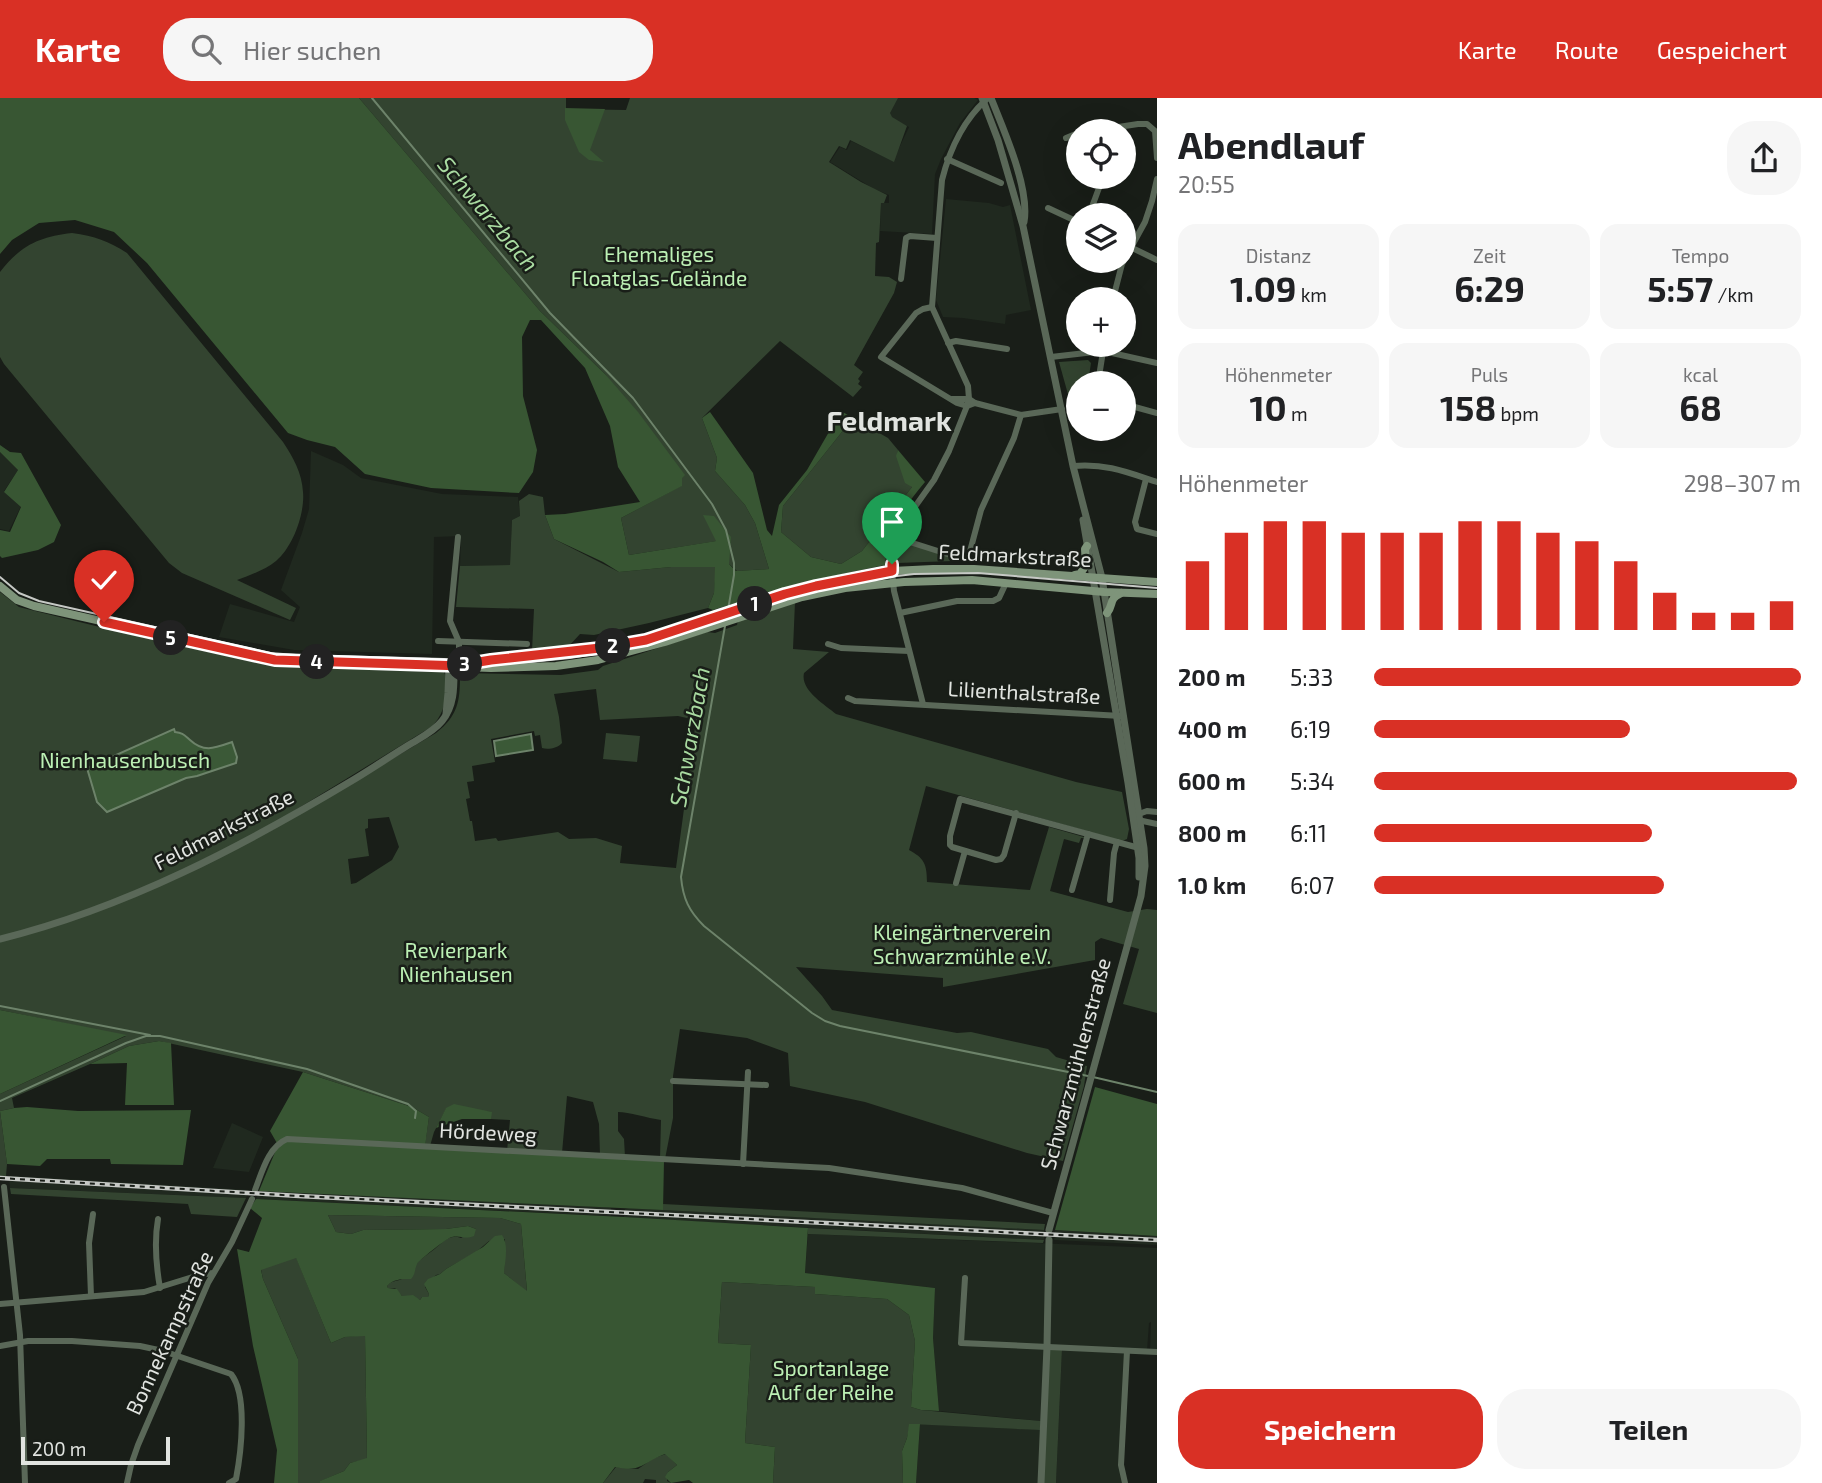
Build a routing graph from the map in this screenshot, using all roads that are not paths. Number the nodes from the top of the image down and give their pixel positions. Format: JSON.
{"nodes":[{"id":1,"x":986,"y":99,"type":"edge"},
{"id":2,"x":1136,"y":124,"type":"edge"},
{"id":3,"x":1157,"y":158,"type":"edge"},
{"id":4,"x":947,"y":159,"type":"junction"},
{"id":5,"x":1157,"y":179,"type":"edge"},
{"id":6,"x":1001,"y":183,"type":"dead end"},
{"id":7,"x":1048,"y":208,"type":"dead end"},
{"id":8,"x":1066,"y":216,"type":"edge"},
{"id":9,"x":1136,"y":234,"type":"edge"},
{"id":10,"x":937,"y":239,"type":"junction"},
{"id":11,"x":1136,"y":250,"type":"edge"},
{"id":12,"x":1157,"y":260,"type":"edge"},
{"id":13,"x":901,"y":279,"type":"dead end"},
{"id":14,"x":932,"y":307,"type":"junction"},
{"id":15,"x":948,"y":343,"type":"junction"},
{"id":16,"x":1007,"y":349,"type":"dead end"},
{"id":17,"x":1066,"y":354,"type":"edge"},
{"id":18,"x":1051,"y":357,"type":"junction"},
{"id":19,"x":1135,"y":357,"type":"edge"},
{"id":20,"x":1157,"y":363,"type":"edge"},
{"id":21,"x":970,"y":403,"type":"junction"},
{"id":22,"x":1136,"y":407,"type":"edge"},
{"id":23,"x":1062,"y":409,"type":"junction"},
{"id":24,"x":1157,"y":413,"type":"edge"},
{"id":25,"x":1021,"y":415,"type":"junction"},
{"id":26,"x":1073,"y":466,"type":"junction"},
{"id":27,"x":1146,"y":479,"type":"junction"},
{"id":28,"x":1157,"y":482,"type":"edge"},
{"id":29,"x":1083,"y":508,"type":"junction"},
{"id":30,"x":1157,"y":534,"type":"edge"},
{"id":31,"x":458,"y":537,"type":"dead end"},
{"id":32,"x":897,"y":538,"type":"junction"},
{"id":33,"x":1087,"y":546,"type":"junction"},
{"id":34,"x":892,"y":571,"type":"junction"},
{"id":35,"x":1072,"y":576,"type":"junction"},
{"id":36,"x":1098,"y":578,"type":"junction"},
{"id":37,"x":1157,"y":582,"type":"edge"},
{"id":38,"x":893,"y":583,"type":"junction"},
{"id":39,"x":1006,"y":583,"type":"junction"},
{"id":40,"x":0,"y":586,"type":"edge"},
{"id":41,"x":1100,"y":591,"type":"junction"},
{"id":42,"x":1121,"y":593,"type":"junction"},
{"id":43,"x":1157,"y":594,"type":"edge"},
{"id":44,"x":900,"y":613,"type":"junction"},
{"id":45,"x":1107,"y":613,"type":"junction"},
{"id":46,"x":732,"y":616,"type":"junction"},
{"id":47,"x":719,"y":620,"type":"junction"},
{"id":48,"x":438,"y":641,"type":"dead end"},
{"id":49,"x":459,"y":642,"type":"junction"},
{"id":50,"x":527,"y":644,"type":"dead end"},
{"id":51,"x":828,"y":644,"type":"dead end"},
{"id":52,"x":909,"y":651,"type":"junction"},
{"id":53,"x":455,"y":666,"type":"junction"},
{"id":54,"x":848,"y":698,"type":"dead end"},
{"id":55,"x":923,"y":704,"type":"junction"},
{"id":56,"x":1120,"y":716,"type":"junction"},
{"id":57,"x":1157,"y":812,"type":"edge"},
{"id":58,"x":1016,"y":813,"type":"junction"},
{"id":59,"x":1138,"y":817,"type":"junction"},
{"id":60,"x":1157,"y":824,"type":"edge"},
{"id":61,"x":1087,"y":834,"type":"junction"},
{"id":62,"x":1117,"y":842,"type":"junction"},
{"id":63,"x":1141,"y":848,"type":"junction"},
{"id":64,"x":965,"y":851,"type":"junction"},
{"id":65,"x":956,"y":883,"type":"dead end"},
{"id":66,"x":1072,"y":890,"type":"dead end"},
{"id":67,"x":1110,"y":900,"type":"dead end"},
{"id":68,"x":0,"y":939,"type":"edge"},
{"id":69,"x":748,"y":1072,"type":"dead end"},
{"id":70,"x":673,"y":1081,"type":"dead end"},
{"id":71,"x":747,"y":1083,"type":"junction"},
{"id":72,"x":766,"y":1085,"type":"dead end"},
{"id":73,"x":743,"y":1164,"type":"junction"},
{"id":74,"x":4,"y":1187,"type":"dead end"},
{"id":75,"x":256,"y":1188,"type":"dead end"},
{"id":76,"x":252,"y":1199,"type":"dead end"},
{"id":77,"x":1053,"y":1213,"type":"junction"},
{"id":78,"x":93,"y":1214,"type":"dead end"},
{"id":79,"x":158,"y":1219,"type":"dead end"},
{"id":80,"x":1049,"y":1230,"type":"dead end"},
{"id":81,"x":1049,"y":1240,"type":"dead end"},
{"id":82,"x":213,"y":1273,"type":"junction"},
{"id":83,"x":965,"y":1278,"type":"dead end"},
{"id":84,"x":160,"y":1287,"type":"junction"},
{"id":85,"x":91,"y":1296,"type":"junction"},
{"id":86,"x":16,"y":1301,"type":"junction"},
{"id":87,"x":0,"y":1304,"type":"edge"},
{"id":88,"x":20,"y":1343,"type":"junction"},
{"id":89,"x":0,"y":1346,"type":"edge"},
{"id":90,"x":1047,"y":1347,"type":"junction"},
{"id":91,"x":1127,"y":1351,"type":"junction"},
{"id":92,"x":1157,"y":1352,"type":"edge"},
{"id":93,"x":176,"y":1356,"type":"junction"},
{"id":94,"x":25,"y":1483,"type":"edge"},
{"id":95,"x":127,"y":1483,"type":"edge"},
{"id":96,"x":229,"y":1483,"type":"edge"},
{"id":97,"x":1041,"y":1483,"type":"edge"},
{"id":98,"x":1125,"y":1483,"type":"edge"}],
"edges":[{"from":1,"to":4,"type":"street"},
{"from":1,"to":18,"type":"street"},
{"from":2,"to":3,"type":"street"},
{"from":4,"to":6,"type":"street"},
{"from":4,"to":10,"type":"street"},
{"from":5,"to":9,"type":"street"},
{"from":7,"to":8,"type":"street"},
{"from":10,"to":13,"type":"street"},
{"from":10,"to":14,"type":"street"},
{"from":11,"to":12,"type":"street"},
{"from":14,"to":15,"type":"street"},
{"from":14,"to":21,"type":"street"},
{"from":15,"to":16,"type":"street"},
{"from":15,"to":21,"type":"street"},
{"from":17,"to":18,"type":"street"},
{"from":18,"to":23,"type":"street"},
{"from":19,"to":20,"type":"street"},
{"from":21,"to":25,"type":"street"},
{"from":21,"to":32,"type":"street"},
{"from":22,"to":24,"type":"street"},
{"from":23,"to":25,"type":"street"},
{"from":23,"to":26,"type":"street"},
{"from":25,"to":32,"type":"street"},
{"from":26,"to":27,"type":"street"},
{"from":26,"to":29,"type":"street"},
{"from":27,"to":28,"type":"street"},
{"from":27,"to":30,"type":"street"},
{"from":29,"to":33,"type":"street"},
{"from":29,"to":36,"type":"street"},
{"from":31,"to":49,"type":"street"},
{"from":32,"to":34,"type":"street","name":"Lilienthalstraße"},
{"from":33,"to":35,"type":"main road"},
{"from":33,"to":36,"type":"street"},
{"from":34,"to":35,"type":"main road","name":"Feldmarkstraße"},
{"from":34,"to":38,"type":"street","name":"Lilienthalstraße"},
{"from":34,"to":46,"type":"main road","name":"Feldmarkstraße"},
{"from":35,"to":36,"type":"main road","name":"Feldmarkstraße"},
{"from":36,"to":37,"type":"main road","name":"Feldmarkstraße"},
{"from":36,"to":41,"type":"street"},
{"from":38,"to":39,"type":"main road","name":"Feldmarkstraße"},
{"from":38,"to":44,"type":"street","name":"Lilienthalstraße"},
{"from":38,"to":46,"type":"main road","name":"Feldmarkstraße"},
{"from":39,"to":41,"type":"main road","name":"Feldmarkstraße"},
{"from":39,"to":44,"type":"street"},
{"from":40,"to":53,"type":"main road"},
{"from":41,"to":42,"type":"main road","name":"Feldmarkstraße"},
{"from":41,"to":45,"type":"street"},
{"from":41,"to":56,"type":"street"},
{"from":42,"to":43,"type":"main road","name":"Feldmarkstraße"},
{"from":42,"to":45,"type":"main road"},
{"from":44,"to":52,"type":"street","name":"Lilienthalstraße"},
{"from":45,"to":56,"type":"street"},
{"from":46,"to":47,"type":"main road","name":"Feldmarkstraße"},
{"from":47,"to":53,"type":"main road","name":"Feldmarkstraße"},
{"from":47,"to":53,"type":"main road","name":"Feldmarkstraße"},
{"from":48,"to":49,"type":"street"},
{"from":49,"to":50,"type":"street"},
{"from":49,"to":53,"type":"street"},
{"from":51,"to":52,"type":"street"},
{"from":52,"to":55,"type":"street","name":"Lilienthalstraße"},
{"from":53,"to":68,"type":"street","name":"Feldmarkstraße"},
{"from":54,"to":55,"type":"street","name":"Lilienthalstraße"},
{"from":55,"to":56,"type":"street","name":"Lilienthalstraße"},
{"from":56,"to":59,"type":"street","name":"Schwarzmühlenstraße"},
{"from":57,"to":59,"type":"street"},
{"from":58,"to":61,"type":"street"},
{"from":58,"to":64,"type":"street"},
{"from":58,"to":64,"type":"street"},
{"from":59,"to":60,"type":"street"},
{"from":59,"to":63,"type":"street","name":"Schwarzmühlenstraße"},
{"from":61,"to":62,"type":"street"},
{"from":61,"to":66,"type":"street"},
{"from":62,"to":63,"type":"street"},
{"from":62,"to":67,"type":"street"},
{"from":63,"to":77,"type":"street","name":"Schwarzmühlenstraße"},
{"from":64,"to":65,"type":"street"},
{"from":69,"to":71,"type":"street"},
{"from":70,"to":71,"type":"street"},
{"from":71,"to":72,"type":"street"},
{"from":71,"to":73,"type":"street"},
{"from":73,"to":75,"type":"street","name":"Hördeweg"},
{"from":73,"to":77,"type":"street","name":"Hördeweg"},
{"from":74,"to":86,"type":"street"},
{"from":76,"to":82,"type":"street","name":"Bonnekampstraße"},
{"from":77,"to":80,"type":"street","name":"Schwarzmühlenstraße"},
{"from":78,"to":85,"type":"street"},
{"from":79,"to":84,"type":"street"},
{"from":81,"to":90,"type":"street"},
{"from":82,"to":84,"type":"street"},
{"from":82,"to":93,"type":"street","name":"Bonnekampstraße"},
{"from":83,"to":90,"type":"street"},
{"from":84,"to":85,"type":"street"},
{"from":85,"to":86,"type":"street"},
{"from":86,"to":87,"type":"street"},
{"from":86,"to":88,"type":"street"},
{"from":88,"to":89,"type":"street"},
{"from":88,"to":93,"type":"street"},
{"from":88,"to":94,"type":"street"},
{"from":90,"to":91,"type":"street"},
{"from":90,"to":97,"type":"street"},
{"from":91,"to":92,"type":"street"},
{"from":91,"to":98,"type":"street"},
{"from":93,"to":95,"type":"street","name":"Bonnekampstraße"},
{"from":93,"to":96,"type":"street"}]}
